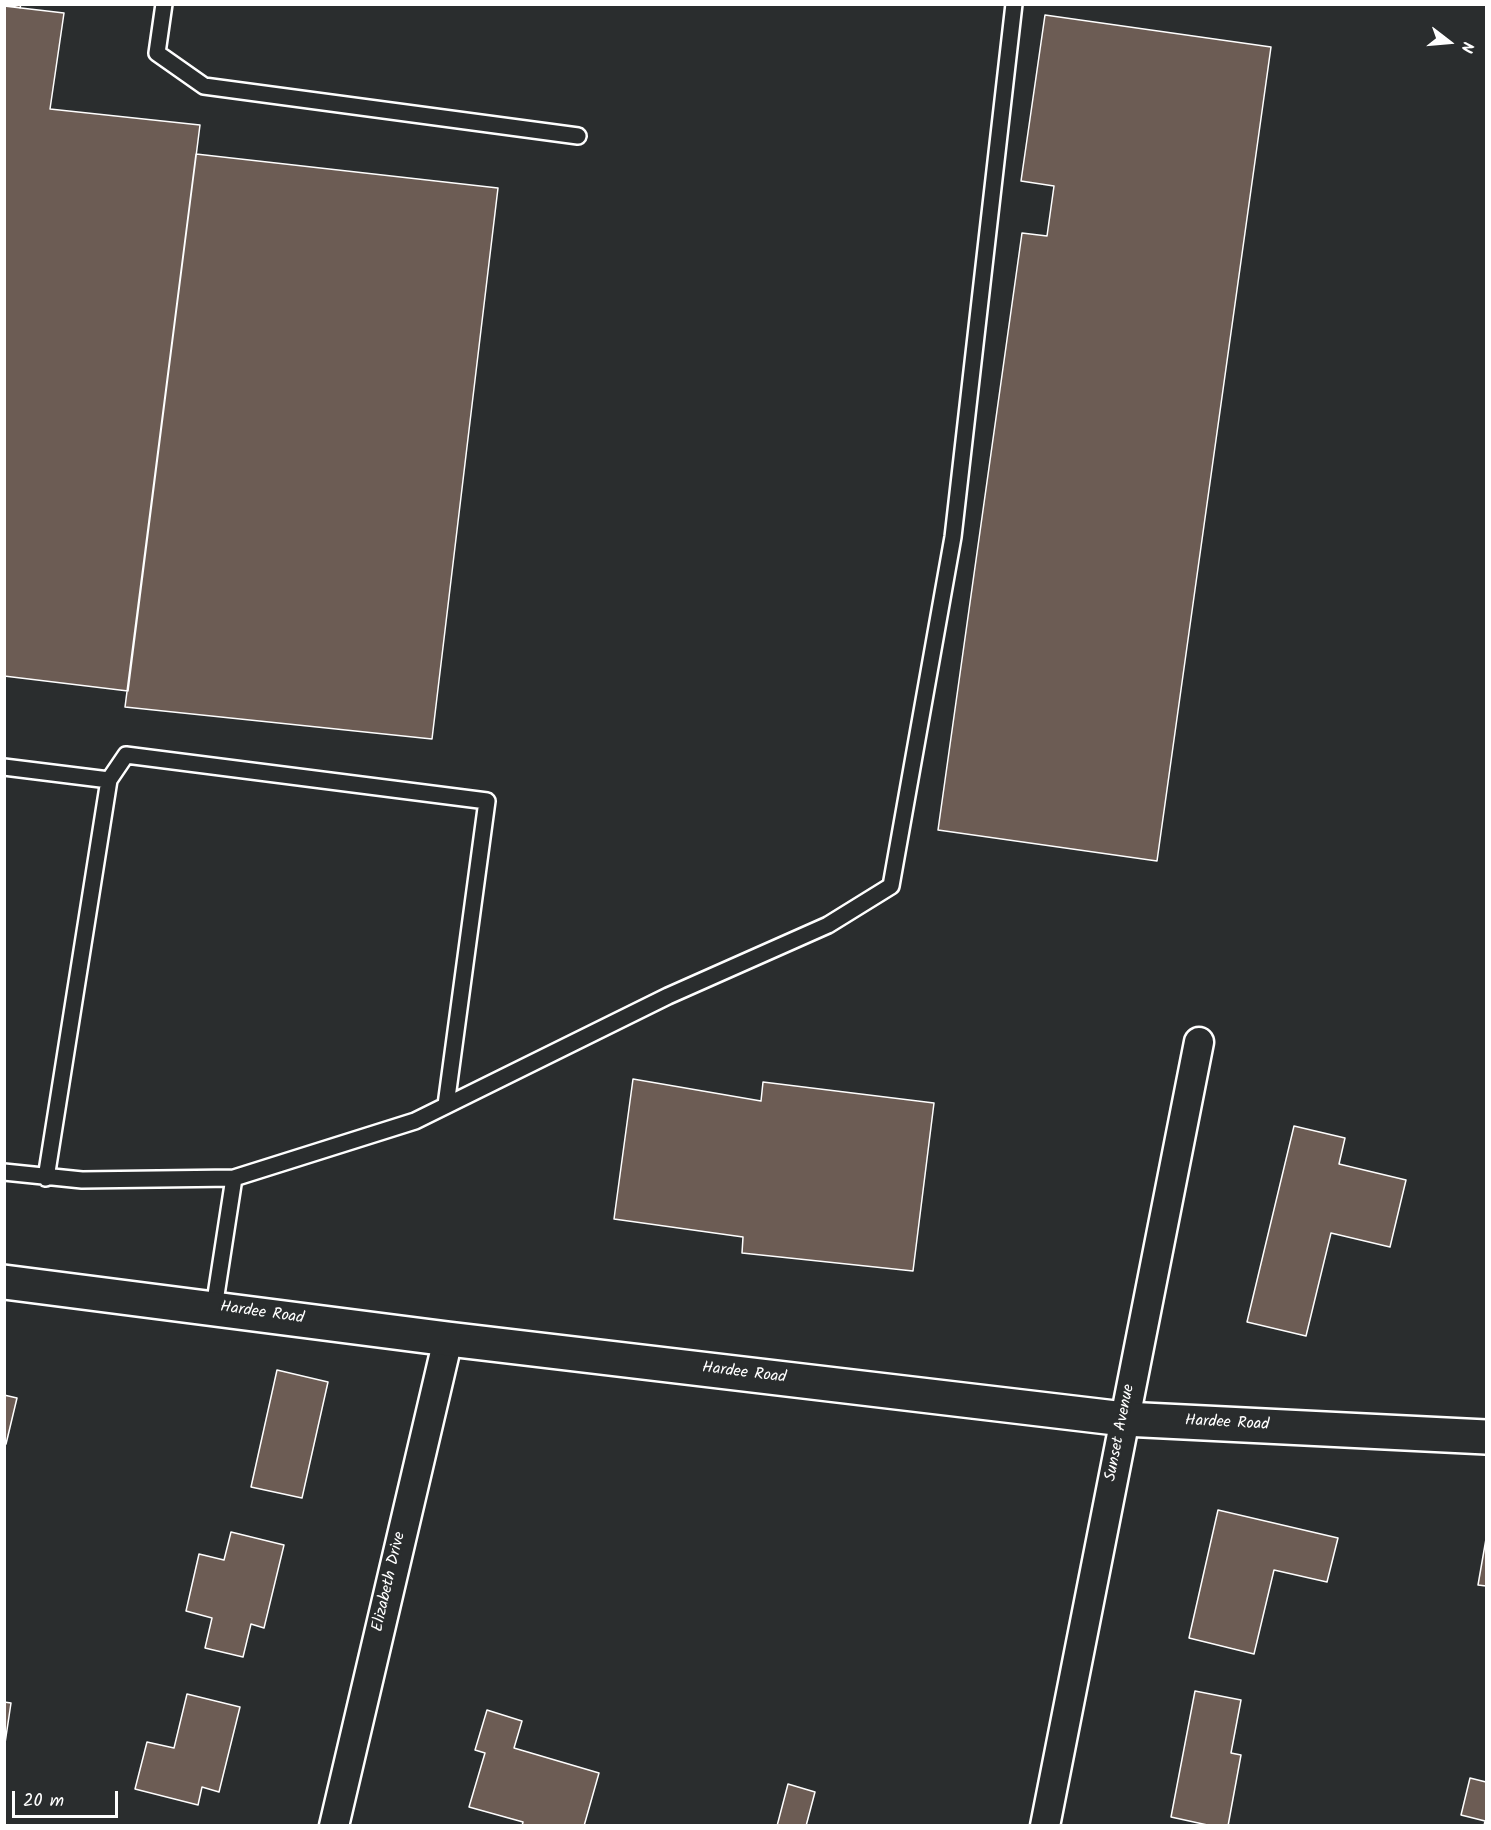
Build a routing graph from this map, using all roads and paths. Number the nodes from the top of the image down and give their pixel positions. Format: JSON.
{"nodes":[{"id":1,"x":164,"y":4,"type":"edge"},
{"id":2,"x":1014,"y":4,"type":"edge"},
{"id":3,"x":578,"y":136,"type":"dead end"},
{"id":4,"x":4,"y":767,"type":"edge"},
{"id":5,"x":110,"y":780,"type":"junction"},
{"id":6,"x":1199,"y":1042,"type":"dead end"},
{"id":7,"x":446,"y":1105,"type":"junction"},
{"id":8,"x":4,"y":1172,"type":"edge"},
{"id":9,"x":46,"y":1178,"type":"junction"},
{"id":10,"x":234,"y":1178,"type":"junction"},
{"id":11,"x":4,"y":1282,"type":"edge"},
{"id":12,"x":214,"y":1308,"type":"junction"},
{"id":13,"x":448,"y":1339,"type":"junction"},
{"id":14,"x":1124,"y":1419,"type":"junction"},
{"id":15,"x":1486,"y":1437,"type":"edge"},
{"id":16,"x":334,"y":1826,"type":"edge"},
{"id":17,"x":1045,"y":1826,"type":"edge"}],
"edges":[{"from":1,"to":3,"type":"lane"},
{"from":2,"to":7,"type":"lane"},
{"from":4,"to":5,"type":"lane"},
{"from":5,"to":7,"type":"lane"},
{"from":5,"to":9,"type":"lane"},
{"from":6,"to":14,"type":"street","name":"Sunset Avenue"},
{"from":7,"to":10,"type":"lane"},
{"from":8,"to":9,"type":"lane"},
{"from":9,"to":10,"type":"lane"},
{"from":10,"to":12,"type":"lane"},
{"from":11,"to":12,"type":"street","name":"Hardee Road"},
{"from":12,"to":13,"type":"street","name":"Hardee Road"},
{"from":13,"to":14,"type":"street","name":"Hardee Road"},
{"from":13,"to":16,"type":"street","name":"Elizabeth Drive"},
{"from":14,"to":15,"type":"street","name":"Hardee Road"},
{"from":14,"to":17,"type":"street","name":"Sunset Avenue"}]}
